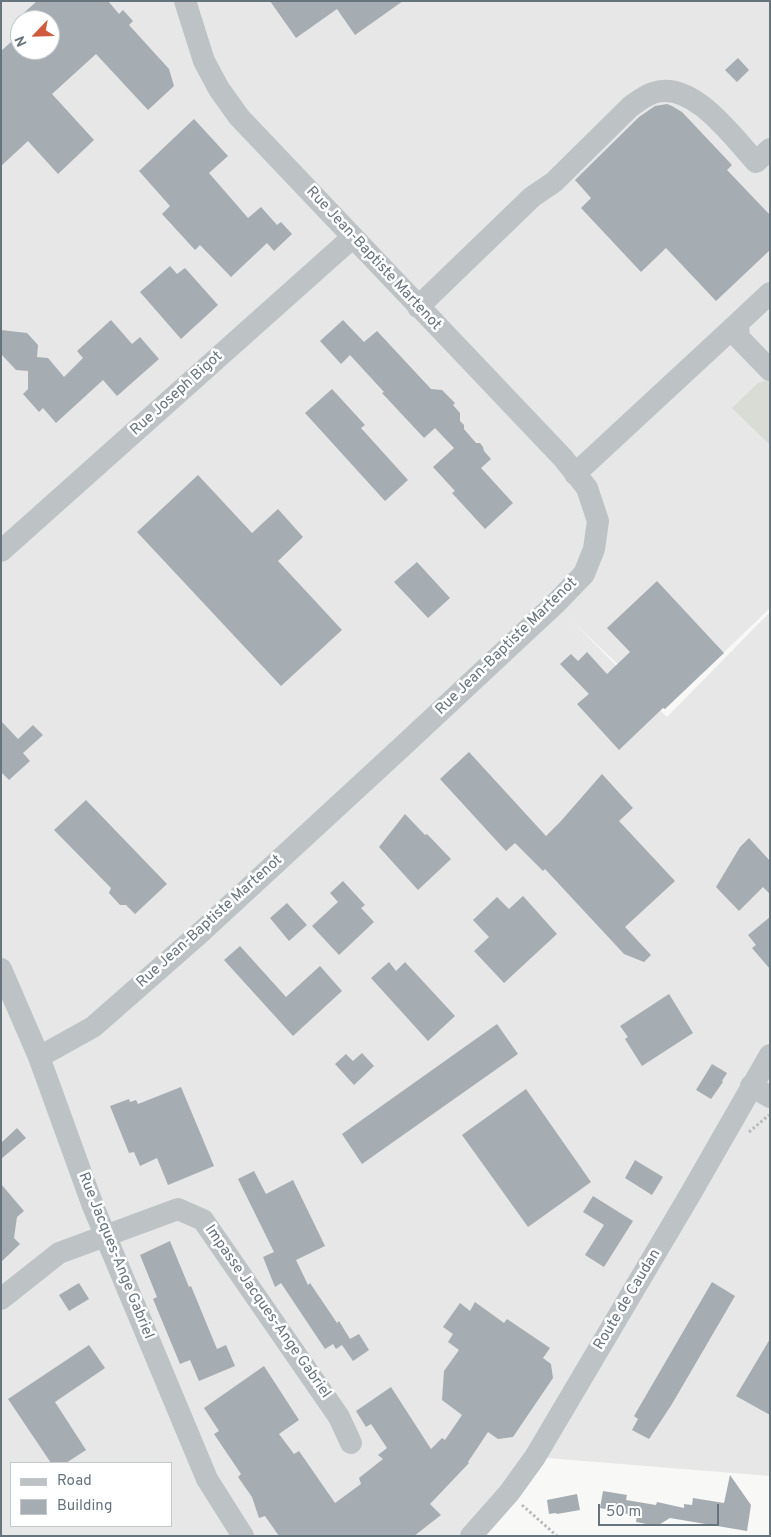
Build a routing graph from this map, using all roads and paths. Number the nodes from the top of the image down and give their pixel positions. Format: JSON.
{"nodes":[{"id":1,"x":185,"y":1,"type":"edge"},
{"id":2,"x":770,"y":149,"type":"edge"},
{"id":3,"x":353,"y":237,"type":"junction"},
{"id":4,"x":770,"y":292,"type":"edge"},
{"id":5,"x":418,"y":307,"type":"junction"},
{"id":6,"x":738,"y":323,"type":"junction"},
{"id":7,"x":770,"y":370,"type":"edge"},
{"id":8,"x":575,"y":474,"type":"junction"},
{"id":9,"x":1,"y":551,"type":"edge"},
{"id":10,"x":1,"y":969,"type":"edge"},
{"id":11,"x":770,"y":1055,"type":"edge"},
{"id":12,"x":39,"y":1057,"type":"junction"},
{"id":13,"x":760,"y":1092,"type":"edge"},
{"id":14,"x":106,"y":1235,"type":"junction"},
{"id":15,"x":1,"y":1299,"type":"edge"},
{"id":16,"x":351,"y":1442,"type":"dead end"},
{"id":17,"x":509,"y":1493,"type":"junction"},
{"id":18,"x":243,"y":1536,"type":"edge"},
{"id":19,"x":471,"y":1536,"type":"edge"},
{"id":20,"x":557,"y":1536,"type":"edge"}],
"edges":[{"from":1,"to":3,"type":"street","name":"Rue Jean-Baptiste Martenot"},
{"from":2,"to":5,"type":"street"},
{"from":3,"to":5,"type":"street","name":"Rue Jean-Baptiste Martenot"},
{"from":3,"to":9,"type":"street","name":"Rue Joseph Bigot"},
{"from":4,"to":6,"type":"street"},
{"from":5,"to":8,"type":"street","name":"Rue Jean-Baptiste Martenot"},
{"from":6,"to":7,"type":"street"},
{"from":6,"to":8,"type":"street"},
{"from":8,"to":12,"type":"street","name":"Rue Jean-Baptiste Martenot"},
{"from":10,"to":12,"type":"street","name":"Rue Jacques-Ange Gabriel"},
{"from":11,"to":13,"type":"street","name":"Route de Caudan"},
{"from":12,"to":14,"type":"street","name":"Rue Jacques-Ange Gabriel"},
{"from":13,"to":17,"type":"street","name":"Route de Caudan"},
{"from":14,"to":15,"type":"street","name":"Impasse Jacques-Ange Gabriel"},
{"from":14,"to":16,"type":"street","name":"Impasse Jacques-Ange Gabriel"},
{"from":14,"to":18,"type":"street","name":"Rue Jacques-Ange Gabriel"},
{"from":17,"to":19,"type":"street","name":"Route de Caudan"},
{"from":17,"to":20,"type":"path"}]}
